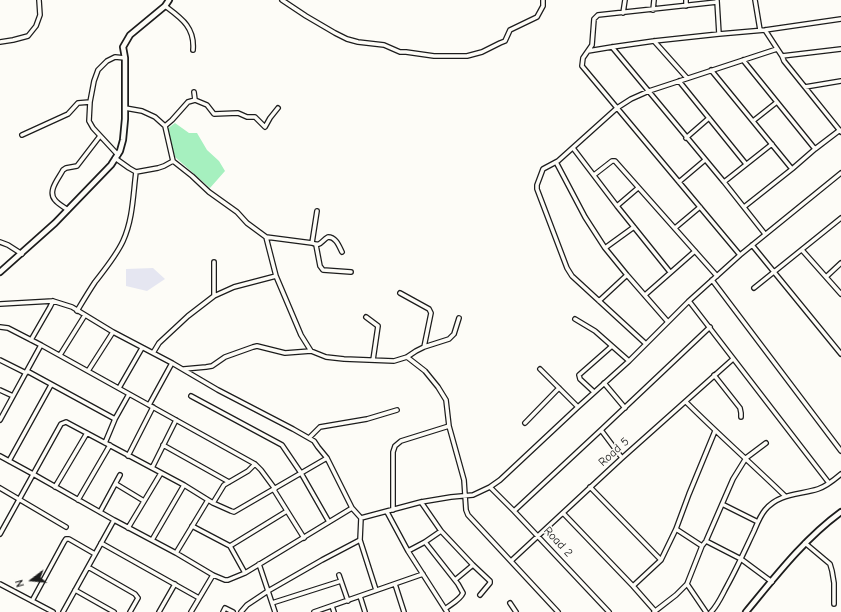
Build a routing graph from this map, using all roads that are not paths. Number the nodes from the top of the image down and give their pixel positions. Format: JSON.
{"nodes":[{"id":1,"x":40,"y":0,"type":"edge"},
{"id":2,"x":169,"y":0,"type":"edge"},
{"id":3,"x":282,"y":0,"type":"edge"},
{"id":4,"x":543,"y":0,"type":"edge"},
{"id":5,"x":625,"y":0,"type":"edge"},
{"id":6,"x":654,"y":0,"type":"edge"},
{"id":7,"x":686,"y":0,"type":"edge"},
{"id":8,"x":755,"y":0,"type":"edge"},
{"id":9,"x":288,"y":1,"type":"edge"},
{"id":10,"x":717,"y":1,"type":"edge"},
{"id":11,"x":165,"y":6,"type":"junction"},
{"id":12,"x":686,"y":6,"type":"junction"},
{"id":13,"x":653,"y":10,"type":"junction"},
{"id":14,"x":623,"y":13,"type":"junction"},
{"id":15,"x":841,"y":19,"type":"edge"},
{"id":16,"x":763,"y":30,"type":"junction"},
{"id":17,"x":719,"y":34,"type":"junction"},
{"id":18,"x":654,"y":41,"type":"junction"},
{"id":19,"x":0,"y":42,"type":"edge"},
{"id":20,"x":612,"y":47,"type":"junction"},
{"id":21,"x":841,"y":48,"type":"edge"},
{"id":22,"x":777,"y":49,"type":"junction"},
{"id":23,"x":193,"y":50,"type":"dead end"},
{"id":24,"x":587,"y":52,"type":"junction"},
{"id":25,"x":782,"y":56,"type":"junction"},
{"id":26,"x":125,"y":58,"type":"junction"},
{"id":27,"x":743,"y":60,"type":"junction"},
{"id":28,"x":711,"y":70,"type":"junction"},
{"id":29,"x":687,"y":78,"type":"junction"},
{"id":30,"x":680,"y":81,"type":"junction"},
{"id":31,"x":841,"y":81,"type":"edge"},
{"id":32,"x":805,"y":87,"type":"junction"},
{"id":33,"x":649,"y":91,"type":"junction"},
{"id":34,"x":194,"y":92,"type":"dead end"},
{"id":35,"x":195,"y":100,"type":"junction"},
{"id":36,"x":90,"y":102,"type":"junction"},
{"id":37,"x":777,"y":102,"type":"junction"},
{"id":38,"x":125,"y":108,"type":"junction"},
{"id":39,"x":278,"y":108,"type":"dead end"},
{"id":40,"x":617,"y":108,"type":"junction"},
{"id":41,"x":709,"y":118,"type":"junction"},
{"id":42,"x":753,"y":121,"type":"junction"},
{"id":43,"x":165,"y":126,"type":"junction"},
{"id":44,"x":841,"y":131,"type":"edge"},
{"id":45,"x":22,"y":135,"type":"dead end"},
{"id":46,"x":100,"y":136,"type":"junction"},
{"id":47,"x":686,"y":138,"type":"junction"},
{"id":48,"x":772,"y":144,"type":"junction"},
{"id":49,"x":573,"y":148,"type":"junction"},
{"id":50,"x":815,"y":149,"type":"junction"},
{"id":51,"x":116,"y":156,"type":"junction"},
{"id":52,"x":705,"y":160,"type":"junction"},
{"id":53,"x":173,"y":161,"type":"junction"},
{"id":54,"x":556,"y":162,"type":"junction"},
{"id":55,"x":746,"y":164,"type":"junction"},
{"id":56,"x":792,"y":169,"type":"junction"},
{"id":57,"x":136,"y":172,"type":"junction"},
{"id":58,"x":841,"y":173,"type":"edge"},
{"id":59,"x":594,"y":175,"type":"junction"},
{"id":60,"x":679,"y":182,"type":"junction"},
{"id":61,"x":724,"y":182,"type":"junction"},
{"id":62,"x":638,"y":188,"type":"junction"},
{"id":63,"x":617,"y":206,"type":"junction"},
{"id":64,"x":700,"y":207,"type":"junction"},
{"id":65,"x":744,"y":207,"type":"junction"},
{"id":66,"x":68,"y":210,"type":"junction"},
{"id":67,"x":317,"y":211,"type":"dead end"},
{"id":68,"x":841,"y":218,"type":"edge"},
{"id":69,"x":634,"y":227,"type":"junction"},
{"id":70,"x":675,"y":228,"type":"junction"},
{"id":71,"x":765,"y":234,"type":"junction"},
{"id":72,"x":266,"y":237,"type":"junction"},
{"id":73,"x":0,"y":242,"type":"edge"},
{"id":74,"x":314,"y":244,"type":"junction"},
{"id":75,"x":752,"y":245,"type":"junction"},
{"id":76,"x":605,"y":248,"type":"junction"},
{"id":77,"x":802,"y":250,"type":"junction"},
{"id":78,"x":695,"y":251,"type":"junction"},
{"id":79,"x":342,"y":252,"type":"dead end"},
{"id":80,"x":22,"y":254,"type":"junction"},
{"id":81,"x":740,"y":255,"type":"junction"},
{"id":82,"x":214,"y":262,"type":"dead end"},
{"id":83,"x":841,"y":264,"type":"edge"},
{"id":84,"x":0,"y":272,"type":"edge"},
{"id":85,"x":351,"y":272,"type":"dead end"},
{"id":86,"x":670,"y":272,"type":"junction"},
{"id":87,"x":775,"y":272,"type":"junction"},
{"id":88,"x":627,"y":275,"type":"junction"},
{"id":89,"x":276,"y":276,"type":"junction"},
{"id":90,"x":717,"y":276,"type":"junction"},
{"id":91,"x":826,"y":277,"type":"junction"},
{"id":92,"x":712,"y":280,"type":"junction"},
{"id":93,"x":754,"y":288,"type":"dead end"},
{"id":94,"x":400,"y":293,"type":"dead end"},
{"id":95,"x":841,"y":294,"type":"edge"},
{"id":96,"x":645,"y":295,"type":"junction"},
{"id":97,"x":214,"y":296,"type":"junction"},
{"id":98,"x":53,"y":301,"type":"junction"},
{"id":99,"x":599,"y":301,"type":"junction"},
{"id":100,"x":689,"y":301,"type":"junction"},
{"id":101,"x":0,"y":304,"type":"edge"},
{"id":102,"x":77,"y":311,"type":"junction"},
{"id":103,"x":85,"y":315,"type":"junction"},
{"id":104,"x":366,"y":317,"type":"dead end"},
{"id":105,"x":459,"y":318,"type":"dead end"},
{"id":106,"x":575,"y":319,"type":"dead end"},
{"id":107,"x":668,"y":322,"type":"junction"},
{"id":108,"x":0,"y":327,"type":"edge"},
{"id":109,"x":710,"y":327,"type":"junction"},
{"id":110,"x":113,"y":332,"type":"junction"},
{"id":111,"x":31,"y":340,"type":"junction"},
{"id":112,"x":646,"y":344,"type":"junction"},
{"id":113,"x":41,"y":345,"type":"junction"},
{"id":114,"x":612,"y":346,"type":"junction"},
{"id":115,"x":424,"y":347,"type":"junction"},
{"id":116,"x":142,"y":348,"type":"junction"},
{"id":117,"x":839,"y":349,"type":"edge"},
{"id":118,"x":311,"y":351,"type":"junction"},
{"id":119,"x":153,"y":353,"type":"junction"},
{"id":120,"x":841,"y":354,"type":"edge"},
{"id":121,"x":60,"y":355,"type":"junction"},
{"id":122,"x":407,"y":358,"type":"junction"},
{"id":123,"x":733,"y":359,"type":"junction"},
{"id":124,"x":0,"y":360,"type":"edge"},
{"id":125,"x":373,"y":360,"type":"junction"},
{"id":126,"x":629,"y":361,"type":"junction"},
{"id":127,"x":172,"y":363,"type":"junction"},
{"id":128,"x":183,"y":369,"type":"junction"},
{"id":129,"x":540,"y":369,"type":"dead end"},
{"id":130,"x":88,"y":371,"type":"junction"},
{"id":131,"x":26,"y":372,"type":"junction"},
{"id":132,"x":714,"y":375,"type":"junction"},
{"id":133,"x":604,"y":383,"type":"junction"},
{"id":134,"x":51,"y":385,"type":"junction"},
{"id":135,"x":119,"y":388,"type":"junction"},
{"id":136,"x":559,"y":388,"type":"junction"},
{"id":137,"x":0,"y":390,"type":"edge"},
{"id":138,"x":594,"y":392,"type":"junction"},
{"id":139,"x":129,"y":394,"type":"junction"},
{"id":140,"x":13,"y":396,"type":"junction"},
{"id":141,"x":191,"y":396,"type":"dead end"},
{"id":142,"x":686,"y":402,"type":"junction"},
{"id":143,"x":151,"y":406,"type":"junction"},
{"id":144,"x":578,"y":407,"type":"junction"},
{"id":145,"x":625,"y":408,"type":"junction"},
{"id":146,"x":397,"y":410,"type":"dead end"},
{"id":147,"x":741,"y":417,"type":"dead end"},
{"id":148,"x":116,"y":419,"type":"junction"},
{"id":149,"x":0,"y":420,"type":"edge"},
{"id":150,"x":176,"y":420,"type":"junction"},
{"id":151,"x":525,"y":423,"type":"dead end"},
{"id":152,"x":450,"y":426,"type":"junction"},
{"id":153,"x":601,"y":430,"type":"junction"},
{"id":154,"x":715,"y":431,"type":"junction"},
{"id":155,"x":87,"y":433,"type":"junction"},
{"id":156,"x":309,"y":438,"type":"junction"},
{"id":157,"x":105,"y":443,"type":"junction"},
{"id":158,"x":766,"y":443,"type":"dead end"},
{"id":159,"x":110,"y":445,"type":"junction"},
{"id":160,"x":164,"y":445,"type":"junction"},
{"id":161,"x":841,"y":451,"type":"edge"},
{"id":162,"x":0,"y":456,"type":"edge"},
{"id":163,"x":128,"y":456,"type":"junction"},
{"id":164,"x":327,"y":458,"type":"junction"},
{"id":165,"x":622,"y":458,"type":"junction"},
{"id":166,"x":746,"y":458,"type":"junction"},
{"id":167,"x":9,"y":461,"type":"junction"},
{"id":168,"x":255,"y":464,"type":"junction"},
{"id":169,"x":152,"y":468,"type":"junction"},
{"id":170,"x":161,"y":473,"type":"junction"},
{"id":171,"x":301,"y":473,"type":"junction"},
{"id":172,"x":33,"y":474,"type":"junction"},
{"id":173,"x":841,"y":474,"type":"edge"},
{"id":174,"x":120,"y":475,"type":"dead end"},
{"id":175,"x":229,"y":482,"type":"junction"},
{"id":176,"x":829,"y":483,"type":"junction"},
{"id":177,"x":116,"y":484,"type":"junction"},
{"id":178,"x":184,"y":485,"type":"junction"},
{"id":179,"x":55,"y":487,"type":"junction"},
{"id":180,"x":490,"y":487,"type":"junction"},
{"id":181,"x":590,"y":487,"type":"junction"},
{"id":182,"x":0,"y":488,"type":"edge"},
{"id":183,"x":275,"y":489,"type":"junction"},
{"id":184,"x":465,"y":496,"type":"junction"},
{"id":185,"x":785,"y":496,"type":"junction"},
{"id":186,"x":19,"y":498,"type":"junction"},
{"id":187,"x":78,"y":500,"type":"junction"},
{"id":188,"x":208,"y":500,"type":"junction"},
{"id":189,"x":144,"y":501,"type":"junction"},
{"id":190,"x":421,"y":502,"type":"junction"},
{"id":191,"x":213,"y":503,"type":"junction"},
{"id":192,"x":722,"y":504,"type":"junction"},
{"id":193,"x":352,"y":508,"type":"junction"},
{"id":194,"x":393,"y":510,"type":"junction"},
{"id":195,"x":287,"y":511,"type":"junction"},
{"id":196,"x":514,"y":511,"type":"junction"},
{"id":197,"x":100,"y":512,"type":"junction"},
{"id":198,"x":387,"y":512,"type":"junction"},
{"id":199,"x":841,"y":512,"type":"edge"},
{"id":200,"x":563,"y":513,"type":"junction"},
{"id":201,"x":361,"y":518,"type":"junction"},
{"id":202,"x":114,"y":520,"type":"junction"},
{"id":203,"x":329,"y":522,"type":"junction"},
{"id":204,"x":758,"y":522,"type":"junction"},
{"id":205,"x":192,"y":526,"type":"junction"},
{"id":206,"x":66,"y":527,"type":"dead end"},
{"id":207,"x":128,"y":528,"type":"junction"},
{"id":208,"x":676,"y":529,"type":"junction"},
{"id":209,"x":441,"y":531,"type":"junction"},
{"id":210,"x":0,"y":534,"type":"edge"},
{"id":211,"x":538,"y":536,"type":"junction"},
{"id":212,"x":304,"y":538,"type":"junction"},
{"id":213,"x":152,"y":540,"type":"junction"},
{"id":214,"x":360,"y":540,"type":"junction"},
{"id":215,"x":706,"y":541,"type":"junction"},
{"id":216,"x":425,"y":542,"type":"junction"},
{"id":217,"x":101,"y":543,"type":"junction"},
{"id":218,"x":805,"y":543,"type":"junction"},
{"id":219,"x":230,"y":546,"type":"junction"},
{"id":220,"x":702,"y":546,"type":"junction"},
{"id":221,"x":408,"y":551,"type":"junction"},
{"id":222,"x":95,"y":554,"type":"junction"},
{"id":223,"x":176,"y":554,"type":"junction"},
{"id":224,"x":741,"y":559,"type":"junction"},
{"id":225,"x":661,"y":560,"type":"junction"},
{"id":226,"x":511,"y":561,"type":"junction"},
{"id":227,"x":259,"y":564,"type":"junction"},
{"id":228,"x":473,"y":565,"type":"junction"},
{"id":229,"x":88,"y":567,"type":"junction"},
{"id":230,"x":245,"y":573,"type":"junction"},
{"id":231,"x":423,"y":574,"type":"junction"},
{"id":232,"x":213,"y":575,"type":"junction"},
{"id":233,"x":339,"y":575,"type":"dead end"},
{"id":234,"x":455,"y":580,"type":"junction"},
{"id":235,"x":341,"y":581,"type":"junction"},
{"id":236,"x":772,"y":582,"type":"junction"},
{"id":237,"x":0,"y":584,"type":"edge"},
{"id":238,"x":175,"y":584,"type":"junction"},
{"id":239,"x":394,"y":584,"type":"junction"},
{"id":240,"x":686,"y":584,"type":"junction"},
{"id":241,"x":633,"y":586,"type":"junction"},
{"id":242,"x":75,"y":590,"type":"junction"},
{"id":243,"x":376,"y":590,"type":"junction"},
{"id":244,"x":268,"y":591,"type":"junction"},
{"id":245,"x":360,"y":596,"type":"junction"},
{"id":246,"x":480,"y":596,"type":"dead end"},
{"id":247,"x":199,"y":598,"type":"junction"},
{"id":248,"x":32,"y":601,"type":"junction"},
{"id":249,"x":348,"y":601,"type":"junction"},
{"id":250,"x":510,"y":603,"type":"dead end"},
{"id":251,"x":272,"y":604,"type":"junction"},
{"id":252,"x":834,"y":604,"type":"dead end"},
{"id":253,"x":332,"y":606,"type":"junction"},
{"id":254,"x":446,"y":611,"type":"edge"},
{"id":255,"x":53,"y":612,"type":"edge"},
{"id":256,"x":63,"y":612,"type":"edge"},
{"id":257,"x":114,"y":612,"type":"edge"},
{"id":258,"x":130,"y":612,"type":"edge"},
{"id":259,"x":159,"y":612,"type":"edge"},
{"id":260,"x":191,"y":612,"type":"edge"},
{"id":261,"x":223,"y":612,"type":"edge"},
{"id":262,"x":233,"y":612,"type":"edge"},
{"id":263,"x":242,"y":612,"type":"edge"},
{"id":264,"x":275,"y":612,"type":"edge"},
{"id":265,"x":314,"y":612,"type":"edge"},
{"id":266,"x":334,"y":612,"type":"edge"},
{"id":267,"x":365,"y":612,"type":"edge"},
{"id":268,"x":404,"y":612,"type":"edge"},
{"id":269,"x":516,"y":612,"type":"edge"},
{"id":270,"x":558,"y":612,"type":"edge"},
{"id":271,"x":609,"y":612,"type":"edge"},
{"id":272,"x":654,"y":612,"type":"edge"},
{"id":273,"x":706,"y":612,"type":"edge"},
{"id":274,"x":711,"y":612,"type":"edge"},
{"id":275,"x":746,"y":612,"type":"edge"}],
"edges":[{"from":1,"to":19,"type":"street"},
{"from":2,"to":11,"type":"street"},
{"from":3,"to":9,"type":"street"},
{"from":4,"to":9,"type":"street"},
{"from":5,"to":14,"type":"street"},
{"from":6,"to":13,"type":"street"},
{"from":7,"to":12,"type":"street"},
{"from":8,"to":16,"type":"street"},
{"from":10,"to":12,"type":"street"},
{"from":10,"to":17,"type":"street"},
{"from":11,"to":23,"type":"street"},
{"from":11,"to":26,"type":"street"},
{"from":12,"to":13,"type":"street"},
{"from":13,"to":14,"type":"street"},
{"from":14,"to":24,"type":"street"},
{"from":15,"to":16,"type":"street"},
{"from":16,"to":17,"type":"street"},
{"from":16,"to":22,"type":"street"},
{"from":17,"to":18,"type":"street"},
{"from":18,"to":20,"type":"street"},
{"from":18,"to":29,"type":"street"},
{"from":20,"to":24,"type":"street"},
{"from":20,"to":33,"type":"street"},
{"from":21,"to":25,"type":"street"},
{"from":22,"to":25,"type":"street"},
{"from":22,"to":27,"type":"street"},
{"from":24,"to":40,"type":"street"},
{"from":25,"to":32,"type":"street"},
{"from":26,"to":36,"type":"street"},
{"from":26,"to":38,"type":"street"},
{"from":27,"to":28,"type":"street"},
{"from":27,"to":37,"type":"street"},
{"from":28,"to":29,"type":"street"},
{"from":28,"to":42,"type":"street"},
{"from":29,"to":30,"type":"street"},
{"from":30,"to":33,"type":"street"},
{"from":30,"to":41,"type":"street"},
{"from":31,"to":32,"type":"street"},
{"from":32,"to":44,"type":"street"},
{"from":33,"to":40,"type":"street"},
{"from":33,"to":47,"type":"street"},
{"from":34,"to":35,"type":"street"},
{"from":35,"to":39,"type":"street"},
{"from":35,"to":43,"type":"street"},
{"from":36,"to":45,"type":"street"},
{"from":36,"to":46,"type":"street"},
{"from":37,"to":42,"type":"street"},
{"from":37,"to":50,"type":"street"},
{"from":38,"to":43,"type":"street"},
{"from":38,"to":51,"type":"street"},
{"from":40,"to":49,"type":"street"},
{"from":40,"to":60,"type":"street"},
{"from":41,"to":47,"type":"street"},
{"from":41,"to":55,"type":"street"},
{"from":42,"to":48,"type":"street"},
{"from":43,"to":53,"type":"street"},
{"from":44,"to":50,"type":"street"},
{"from":46,"to":51,"type":"street"},
{"from":46,"to":66,"type":"street"},
{"from":47,"to":52,"type":"street"},
{"from":48,"to":55,"type":"street"},
{"from":48,"to":56,"type":"street"},
{"from":49,"to":54,"type":"street"},
{"from":49,"to":59,"type":"street"},
{"from":50,"to":56,"type":"street"},
{"from":51,"to":57,"type":"street"},
{"from":51,"to":66,"type":"street"},
{"from":52,"to":60,"type":"street"},
{"from":52,"to":61,"type":"street"},
{"from":53,"to":57,"type":"street"},
{"from":53,"to":72,"type":"street"},
{"from":54,"to":76,"type":"street"},
{"from":54,"to":99,"type":"street"},
{"from":55,"to":61,"type":"street"},
{"from":56,"to":65,"type":"street"},
{"from":57,"to":102,"type":"street"},
{"from":58,"to":71,"type":"street"},
{"from":59,"to":62,"type":"street"},
{"from":59,"to":63,"type":"street"},
{"from":60,"to":64,"type":"street"},
{"from":61,"to":65,"type":"street"},
{"from":62,"to":63,"type":"street"},
{"from":62,"to":70,"type":"street"},
{"from":63,"to":69,"type":"street"},
{"from":64,"to":70,"type":"street"},
{"from":64,"to":81,"type":"street"},
{"from":65,"to":71,"type":"street"},
{"from":66,"to":80,"type":"street"},
{"from":67,"to":74,"type":"street"},
{"from":68,"to":77,"type":"street"},
{"from":69,"to":76,"type":"street"},
{"from":69,"to":86,"type":"street"},
{"from":70,"to":78,"type":"street"},
{"from":71,"to":75,"type":"street"},
{"from":72,"to":74,"type":"street"},
{"from":72,"to":89,"type":"street"},
{"from":73,"to":80,"type":"street"},
{"from":74,"to":79,"type":"street"},
{"from":74,"to":85,"type":"street"},
{"from":75,"to":81,"type":"street"},
{"from":75,"to":87,"type":"street"},
{"from":76,"to":88,"type":"street"},
{"from":77,"to":87,"type":"street"},
{"from":77,"to":91,"type":"street"},
{"from":78,"to":86,"type":"street"},
{"from":78,"to":90,"type":"street"},
{"from":80,"to":84,"type":"street"},
{"from":81,"to":90,"type":"street"},
{"from":82,"to":97,"type":"street"},
{"from":83,"to":91,"type":"street"},
{"from":86,"to":96,"type":"street"},
{"from":87,"to":93,"type":"street"},
{"from":87,"to":117,"type":"street"},
{"from":88,"to":96,"type":"street"},
{"from":88,"to":99,"type":"street"},
{"from":89,"to":97,"type":"street"},
{"from":89,"to":118,"type":"street"},
{"from":90,"to":92,"type":"street"},
{"from":91,"to":95,"type":"street"},
{"from":92,"to":100,"type":"street"},
{"from":92,"to":161,"type":"street"},
{"from":94,"to":115,"type":"street"},
{"from":96,"to":107,"type":"street"},
{"from":97,"to":119,"type":"street"},
{"from":98,"to":101,"type":"street"},
{"from":98,"to":102,"type":"street"},
{"from":98,"to":111,"type":"street"},
{"from":99,"to":112,"type":"street"},
{"from":100,"to":107,"type":"street"},
{"from":100,"to":109,"type":"street"},
{"from":102,"to":103,"type":"street"},
{"from":103,"to":110,"type":"street"},
{"from":103,"to":121,"type":"street"},
{"from":104,"to":125,"type":"street"},
{"from":105,"to":115,"type":"street"},
{"from":106,"to":114,"type":"street"},
{"from":107,"to":112,"type":"street"},
{"from":108,"to":111,"type":"street"},
{"from":109,"to":123,"type":"street"},
{"from":109,"to":145,"type":"street"},
{"from":110,"to":116,"type":"street"},
{"from":110,"to":130,"type":"street"},
{"from":111,"to":113,"type":"street"},
{"from":112,"to":126,"type":"street"},
{"from":113,"to":121,"type":"street"},
{"from":113,"to":131,"type":"street"},
{"from":114,"to":126,"type":"street"},
{"from":114,"to":138,"type":"street"},
{"from":115,"to":122,"type":"street"},
{"from":116,"to":119,"type":"street"},
{"from":116,"to":135,"type":"street"},
{"from":117,"to":120,"type":"street"},
{"from":118,"to":125,"type":"street"},
{"from":118,"to":128,"type":"street"},
{"from":119,"to":127,"type":"street"},
{"from":121,"to":130,"type":"street"},
{"from":122,"to":125,"type":"street"},
{"from":122,"to":152,"type":"street"},
{"from":123,"to":132,"type":"street","name":"Road 5"},
{"from":123,"to":176,"type":"street"},
{"from":124,"to":131,"type":"street"},
{"from":126,"to":133,"type":"street"},
{"from":127,"to":128,"type":"street"},
{"from":127,"to":143,"type":"street"},
{"from":128,"to":156,"type":"street"},
{"from":129,"to":136,"type":"street"},
{"from":130,"to":135,"type":"street"},
{"from":131,"to":134,"type":"street"},
{"from":131,"to":140,"type":"street"},
{"from":132,"to":142,"type":"street","name":"Road 5"},
{"from":132,"to":147,"type":"street"},
{"from":133,"to":138,"type":"street"},
{"from":133,"to":145,"type":"street"},
{"from":134,"to":148,"type":"street"},
{"from":134,"to":167,"type":"street"},
{"from":135,"to":139,"type":"street"},
{"from":136,"to":144,"type":"street"},
{"from":136,"to":151,"type":"street"},
{"from":137,"to":140,"type":"street"},
{"from":138,"to":144,"type":"street"},
{"from":139,"to":143,"type":"street"},
{"from":139,"to":148,"type":"street"},
{"from":140,"to":149,"type":"street"},
{"from":141,"to":171,"type":"street"},
{"from":142,"to":154,"type":"street"},
{"from":142,"to":165,"type":"street","name":"Road 5"},
{"from":143,"to":150,"type":"street"},
{"from":143,"to":163,"type":"street"},
{"from":144,"to":180,"type":"street"},
{"from":145,"to":153,"type":"street"},
{"from":146,"to":156,"type":"street"},
{"from":148,"to":157,"type":"street"},
{"from":150,"to":160,"type":"street"},
{"from":150,"to":168,"type":"street"},
{"from":152,"to":184,"type":"street"},
{"from":152,"to":194,"type":"street"},
{"from":153,"to":165,"type":"street"},
{"from":153,"to":196,"type":"street"},
{"from":154,"to":166,"type":"street"},
{"from":154,"to":208,"type":"street"},
{"from":155,"to":157,"type":"street"},
{"from":155,"to":172,"type":"street"},
{"from":155,"to":179,"type":"street"},
{"from":156,"to":164,"type":"street"},
{"from":157,"to":159,"type":"street"},
{"from":158,"to":166,"type":"street"},
{"from":159,"to":163,"type":"street"},
{"from":159,"to":187,"type":"street"},
{"from":160,"to":169,"type":"street"},
{"from":160,"to":175,"type":"street"},
{"from":162,"to":167,"type":"street"},
{"from":163,"to":169,"type":"street"},
{"from":164,"to":171,"type":"street"},
{"from":164,"to":193,"type":"street"},
{"from":165,"to":181,"type":"street","name":"Road 5"},
{"from":166,"to":185,"type":"street"},
{"from":166,"to":192,"type":"street"},
{"from":167,"to":172,"type":"street"},
{"from":168,"to":175,"type":"street"},
{"from":168,"to":183,"type":"street"},
{"from":169,"to":170,"type":"street"},
{"from":170,"to":178,"type":"street"},
{"from":170,"to":189,"type":"street"},
{"from":171,"to":183,"type":"street"},
{"from":171,"to":203,"type":"street"},
{"from":172,"to":179,"type":"street"},
{"from":172,"to":186,"type":"street"},
{"from":173,"to":176,"type":"street"},
{"from":174,"to":177,"type":"street"},
{"from":175,"to":191,"type":"street"},
{"from":176,"to":185,"type":"street"},
{"from":177,"to":189,"type":"street"},
{"from":177,"to":197,"type":"street"},
{"from":178,"to":188,"type":"street"},
{"from":178,"to":213,"type":"street"},
{"from":179,"to":187,"type":"street"},
{"from":180,"to":184,"type":"street"},
{"from":180,"to":196,"type":"street","name":"Road 2"},
{"from":181,"to":200,"type":"street","name":"Road 5"},
{"from":181,"to":225,"type":"street"},
{"from":182,"to":186,"type":"street"},
{"from":183,"to":191,"type":"street"},
{"from":183,"to":195,"type":"street"},
{"from":184,"to":190,"type":"street"},
{"from":184,"to":226,"type":"street"},
{"from":185,"to":204,"type":"street"},
{"from":186,"to":206,"type":"street"},
{"from":186,"to":210,"type":"street"},
{"from":187,"to":197,"type":"street"},
{"from":188,"to":191,"type":"street"},
{"from":188,"to":205,"type":"street"},
{"from":189,"to":207,"type":"street"},
{"from":190,"to":194,"type":"street"},
{"from":190,"to":209,"type":"street"},
{"from":192,"to":204,"type":"street"},
{"from":192,"to":215,"type":"street"},
{"from":193,"to":201,"type":"street"},
{"from":193,"to":203,"type":"street"},
{"from":194,"to":198,"type":"street"},
{"from":195,"to":212,"type":"street"},
{"from":195,"to":219,"type":"street"},
{"from":196,"to":211,"type":"street","name":"Road 2"},
{"from":197,"to":202,"type":"street"},
{"from":198,"to":201,"type":"street"},
{"from":198,"to":221,"type":"street"},
{"from":199,"to":218,"type":"street"},
{"from":200,"to":211,"type":"street","name":"Road 5"},
{"from":200,"to":241,"type":"street"},
{"from":201,"to":214,"type":"street"},
{"from":202,"to":207,"type":"street"},
{"from":202,"to":217,"type":"street"},
{"from":203,"to":212,"type":"street"},
{"from":204,"to":224,"type":"street"},
{"from":205,"to":219,"type":"street"},
{"from":205,"to":223,"type":"street"},
{"from":207,"to":213,"type":"street"},
{"from":208,"to":220,"type":"street"},
{"from":208,"to":225,"type":"street"},
{"from":209,"to":216,"type":"street"},
{"from":209,"to":228,"type":"street"},
{"from":211,"to":226,"type":"street","name":"Road 5"},
{"from":211,"to":271,"type":"street","name":"Road 2"},
{"from":212,"to":227,"type":"street"},
{"from":213,"to":223,"type":"street"},
{"from":214,"to":243,"type":"street"},
{"from":214,"to":244,"type":"street"},
{"from":215,"to":220,"type":"street"},
{"from":215,"to":224,"type":"street"},
{"from":216,"to":221,"type":"street"},
{"from":216,"to":234,"type":"street"},
{"from":217,"to":222,"type":"street"},
{"from":217,"to":238,"type":"street"},
{"from":218,"to":236,"type":"street"},
{"from":218,"to":252,"type":"street"},
{"from":219,"to":230,"type":"street"},
{"from":220,"to":240,"type":"street"},
{"from":221,"to":231,"type":"street"},
{"from":222,"to":229,"type":"street"},
{"from":222,"to":248,"type":"street"},
{"from":223,"to":232,"type":"street"},
{"from":224,"to":236,"type":"street"},
{"from":224,"to":274,"type":"street"},
{"from":225,"to":241,"type":"street"},
{"from":226,"to":270,"type":"street"},
{"from":227,"to":230,"type":"street"},
{"from":227,"to":244,"type":"street"},
{"from":228,"to":234,"type":"street"},
{"from":228,"to":246,"type":"street"},
{"from":229,"to":242,"type":"street"},
{"from":229,"to":258,"type":"street"},
{"from":230,"to":232,"type":"street"},
{"from":231,"to":239,"type":"street"},
{"from":231,"to":254,"type":"street"},
{"from":232,"to":247,"type":"street"},
{"from":233,"to":235,"type":"street"},
{"from":234,"to":254,"type":"street"},
{"from":235,"to":249,"type":"street"},
{"from":235,"to":251,"type":"street"},
{"from":236,"to":275,"type":"street"},
{"from":237,"to":248,"type":"street"},
{"from":238,"to":247,"type":"street"},
{"from":238,"to":259,"type":"street"},
{"from":239,"to":243,"type":"street"},
{"from":239,"to":268,"type":"street"},
{"from":240,"to":272,"type":"street"},
{"from":240,"to":273,"type":"street"},
{"from":241,"to":272,"type":"street"},
{"from":242,"to":256,"type":"street"},
{"from":242,"to":257,"type":"street"},
{"from":243,"to":245,"type":"street"},
{"from":244,"to":251,"type":"street"},
{"from":244,"to":263,"type":"street"},
{"from":245,"to":249,"type":"street"},
{"from":245,"to":267,"type":"street"},
{"from":247,"to":260,"type":"street"},
{"from":248,"to":255,"type":"street"},
{"from":249,"to":253,"type":"street"},
{"from":250,"to":269,"type":"street"},
{"from":251,"to":264,"type":"street"},
{"from":253,"to":265,"type":"street"},
{"from":253,"to":266,"type":"street"},
{"from":261,"to":262,"type":"street"}]}
